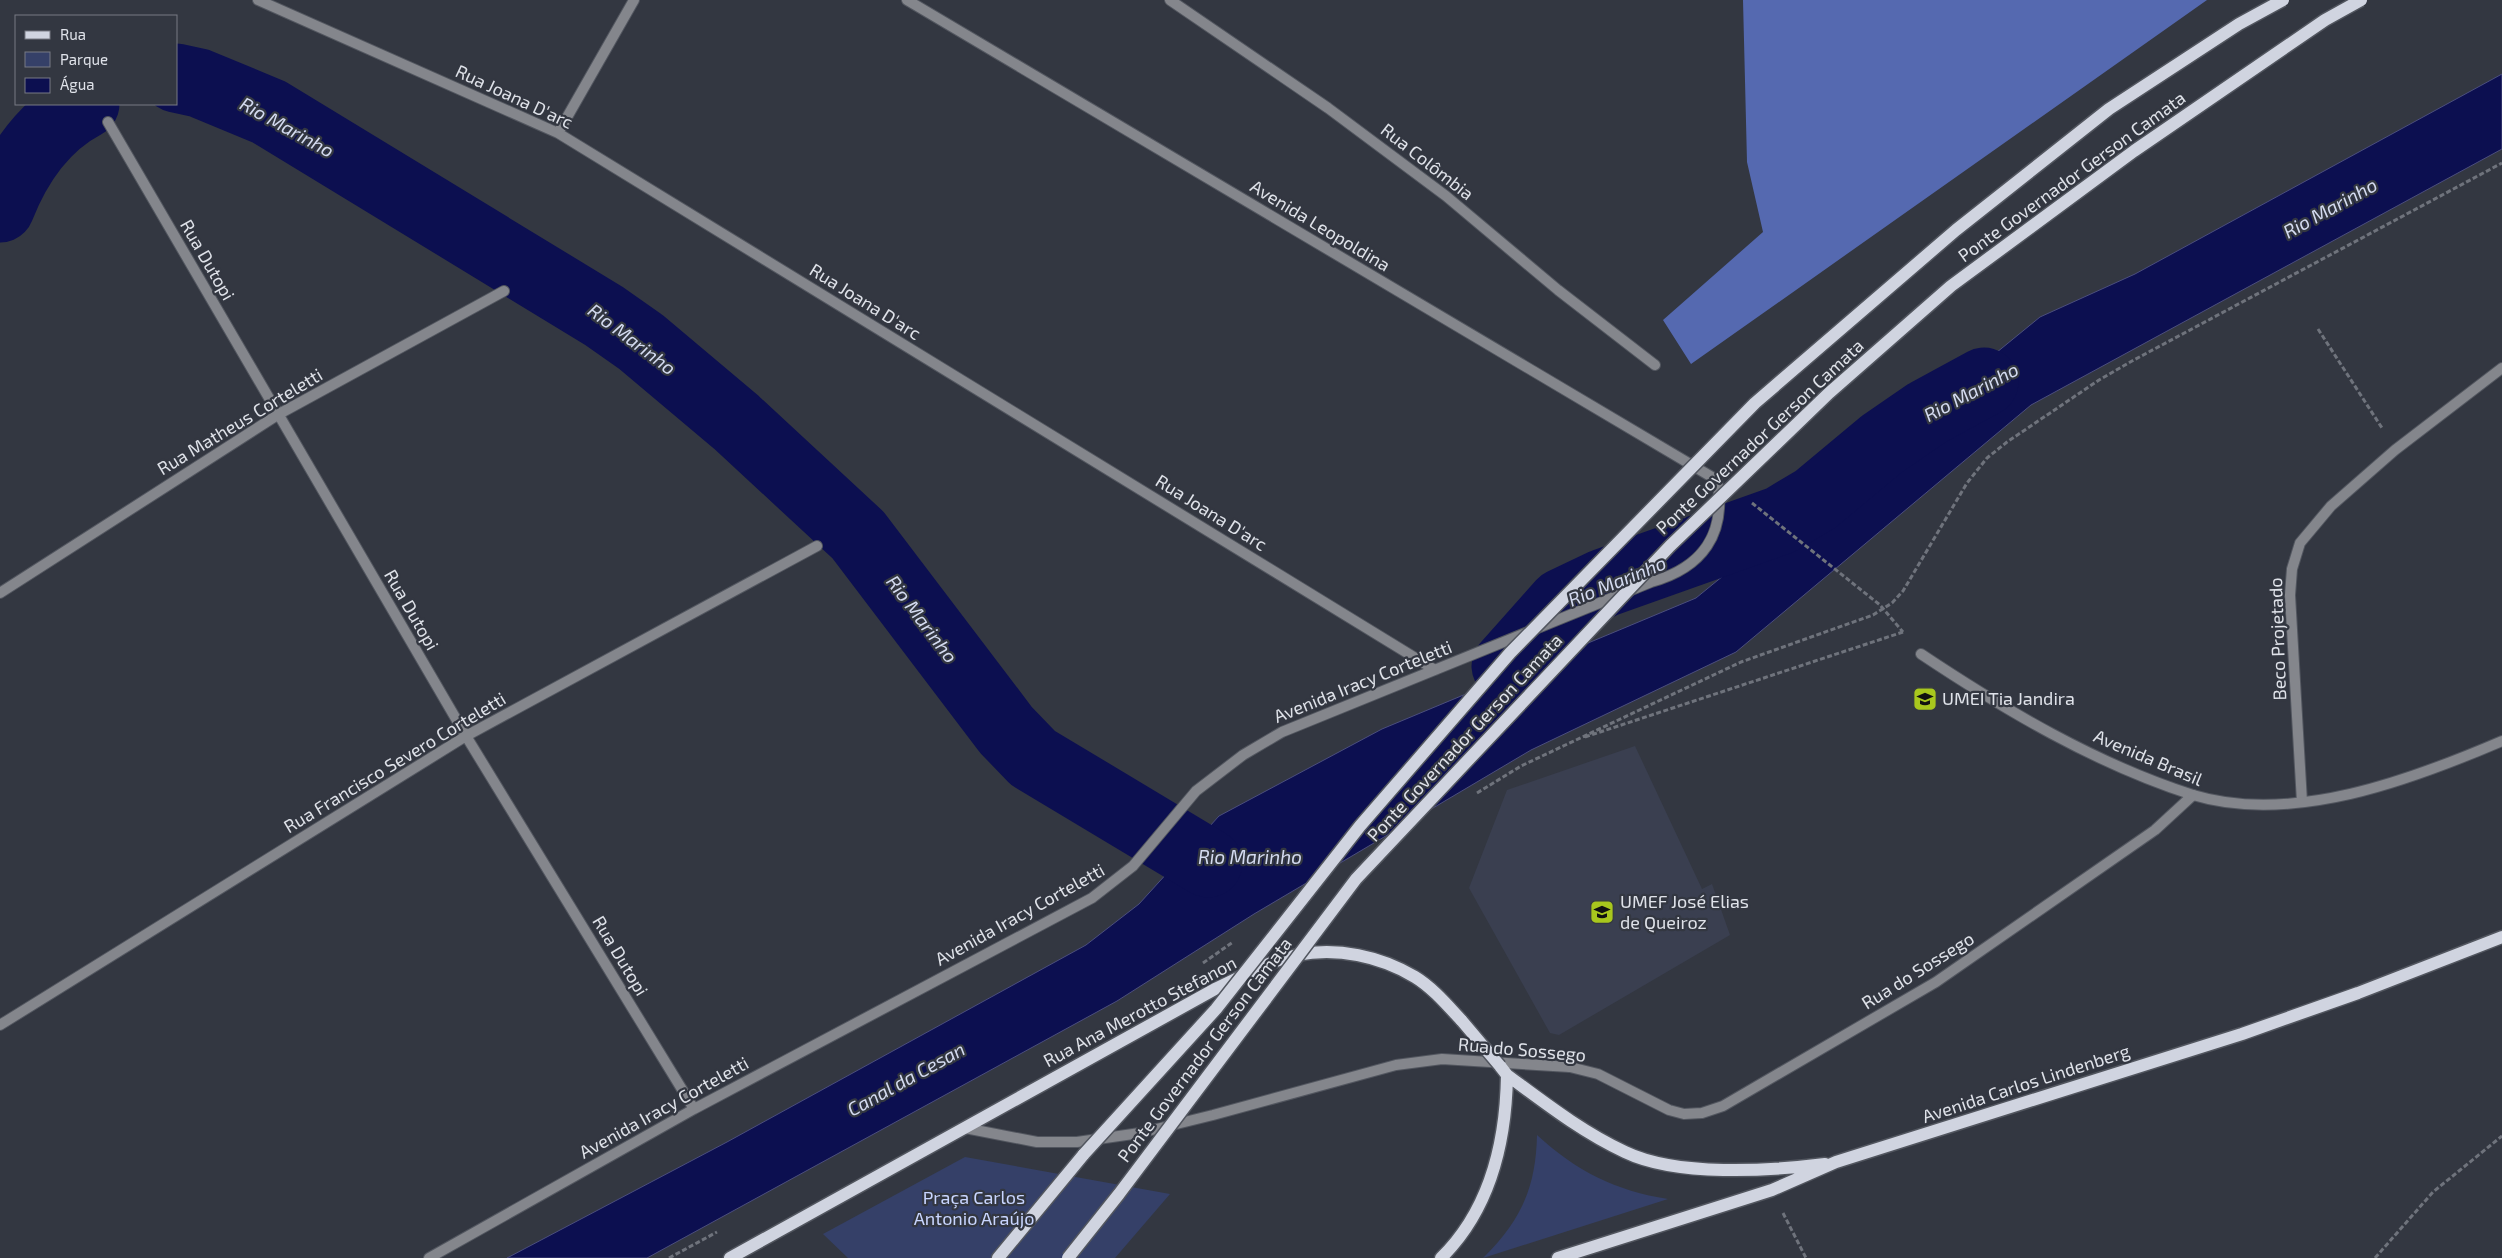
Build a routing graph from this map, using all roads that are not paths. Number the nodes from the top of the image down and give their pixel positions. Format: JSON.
{"nodes":[{"id":1,"x":258,"y":0,"type":"edge"},
{"id":2,"x":634,"y":0,"type":"edge"},
{"id":3,"x":907,"y":0,"type":"edge"},
{"id":4,"x":1170,"y":0,"type":"edge"},
{"id":5,"x":2283,"y":0,"type":"edge"},
{"id":6,"x":2361,"y":0,"type":"edge"},
{"id":7,"x":1188,"y":5,"type":"edge"},
{"id":8,"x":108,"y":122,"type":"dead end"},
{"id":9,"x":558,"y":133,"type":"junction"},
{"id":10,"x":504,"y":291,"type":"dead end"},
{"id":11,"x":1655,"y":365,"type":"dead end"},
{"id":12,"x":2502,"y":368,"type":"edge"},
{"id":13,"x":279,"y":414,"type":"junction"},
{"id":14,"x":1717,"y":480,"type":"joint"},
{"id":15,"x":817,"y":546,"type":"dead end"},
{"id":16,"x":0,"y":593,"type":"edge"},
{"id":17,"x":1921,"y":654,"type":"road end"},
{"id":18,"x":1435,"y":670,"type":"junction"},
{"id":19,"x":466,"y":736,"type":"junction"},
{"id":20,"x":2502,"y":741,"type":"edge"},
{"id":21,"x":2193,"y":795,"type":"junction"},
{"id":22,"x":2302,"y":802,"type":"junction"},
{"id":23,"x":2502,"y":937,"type":"edge"},
{"id":24,"x":0,"y":1025,"type":"edge"},
{"id":25,"x":1504,"y":1071,"type":"junction"},
{"id":26,"x":694,"y":1109,"type":"junction"},
{"id":27,"x":965,"y":1128,"type":"junction"},
{"id":28,"x":1836,"y":1162,"type":"junction"},
{"id":29,"x":430,"y":1258,"type":"edge"},
{"id":30,"x":730,"y":1258,"type":"edge"},
{"id":31,"x":998,"y":1258,"type":"edge"},
{"id":32,"x":1068,"y":1258,"type":"edge"},
{"id":33,"x":1442,"y":1258,"type":"edge"},
{"id":34,"x":1558,"y":1258,"type":"edge"}],
"edges":[{"from":1,"to":9,"type":"street","name":"Rua Joana D'arc"},
{"from":2,"to":9,"type":"street"},
{"from":3,"to":14,"type":"street","name":"Avenida Leopoldina"},
{"from":4,"to":7,"type":"street","name":"Rua Colômbia"},
{"from":5,"to":31,"type":"main road","name":"Ponte Governador Gerson Camata","bridge":true},
{"from":6,"to":32,"type":"main road","name":"Ponte Governador Gerson Camata","bridge":true},
{"from":7,"to":11,"type":"street","name":"Rua Colômbia"},
{"from":8,"to":13,"type":"street","name":"Rua Dutopi"},
{"from":9,"to":18,"type":"street","name":"Rua Joana D'arc"},
{"from":10,"to":13,"type":"street","name":"Rua Matheus Corteletti"},
{"from":12,"to":22,"type":"street","name":"Beco Projetado"},
{"from":13,"to":16,"type":"street","name":"Rua Matheus Corteletti"},
{"from":13,"to":19,"type":"street","name":"Rua Dutopi"},
{"from":14,"to":18,"type":"street","name":"Avenida Iracy Corteletti"},
{"from":15,"to":19,"type":"street","name":"Rua Francisco Severo Corteletti"},
{"from":17,"to":21,"type":"street","name":"Avenida Brasil"},
{"from":18,"to":26,"type":"street","name":"Avenida Iracy Corteletti"},
{"from":19,"to":24,"type":"street","name":"Rua Francisco Severo Corteletti"},
{"from":19,"to":26,"type":"street","name":"Rua Dutopi"},
{"from":20,"to":22,"type":"street","name":"Avenida Brasil"},
{"from":21,"to":22,"type":"street","name":"Avenida Brasil"},
{"from":21,"to":27,"type":"street","name":"Rua do Sossego"},
{"from":23,"to":28,"type":"main road","name":"Avenida Carlos Lindenberg"},
{"from":25,"to":27,"type":"main road","name":"Rua Ana Merotto Stefanon","bridge":true},
{"from":25,"to":28,"type":"main road","name":"Rua Ana Merotto Stefanon"},
{"from":25,"to":33,"type":"main road"},
{"from":26,"to":29,"type":"street","name":"Avenida Iracy Corteletti"},
{"from":27,"to":30,"type":"main road","name":"Rua Ana Merotto Stefanon"},
{"from":28,"to":34,"type":"main road","name":"Avenida Carlos Lindenberg"}]}
